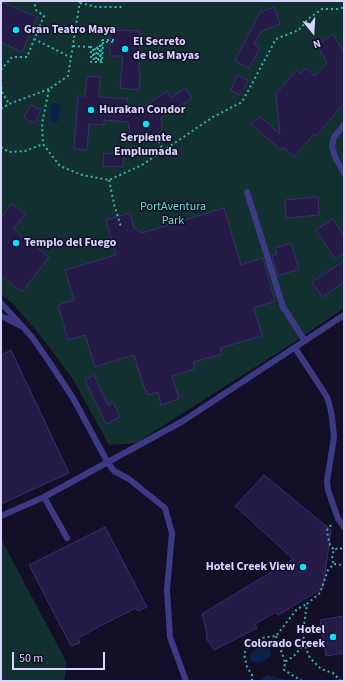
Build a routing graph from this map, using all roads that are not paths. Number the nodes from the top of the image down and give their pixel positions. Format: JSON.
{"nodes":[{"id":1,"x":344,"y":125,"type":"edge"},
{"id":2,"x":344,"y":172,"type":"edge"},
{"id":3,"x":247,"y":192,"type":"dead end"},
{"id":4,"x":1,"y":303,"type":"edge"},
{"id":5,"x":344,"y":315,"type":"edge"},
{"id":6,"x":1,"y":316,"type":"edge"},
{"id":7,"x":24,"y":327,"type":"junction"},
{"id":8,"x":305,"y":341,"type":"junction"},
{"id":9,"x":295,"y":348,"type":"junction"},
{"id":10,"x":108,"y":463,"type":"junction"},
{"id":11,"x":44,"y":497,"type":"junction"},
{"id":12,"x":1,"y":516,"type":"edge"},
{"id":13,"x":344,"y":527,"type":"edge"},
{"id":14,"x":67,"y":538,"type":"dead end"},
{"id":15,"x":186,"y":681,"type":"edge"}],
"edges":[{"from":1,"to":2,"type":"lane"},
{"from":3,"to":8,"type":"lane"},
{"from":4,"to":7,"type":"lane"},
{"from":5,"to":8,"type":"lane"},
{"from":6,"to":7,"type":"lane"},
{"from":7,"to":10,"type":"lane"},
{"from":8,"to":9,"type":"lane"},
{"from":9,"to":10,"type":"lane"},
{"from":9,"to":13,"type":"lane"},
{"from":10,"to":11,"type":"lane"},
{"from":10,"to":15,"type":"lane"},
{"from":11,"to":12,"type":"lane"},
{"from":11,"to":14,"type":"lane"}]}
